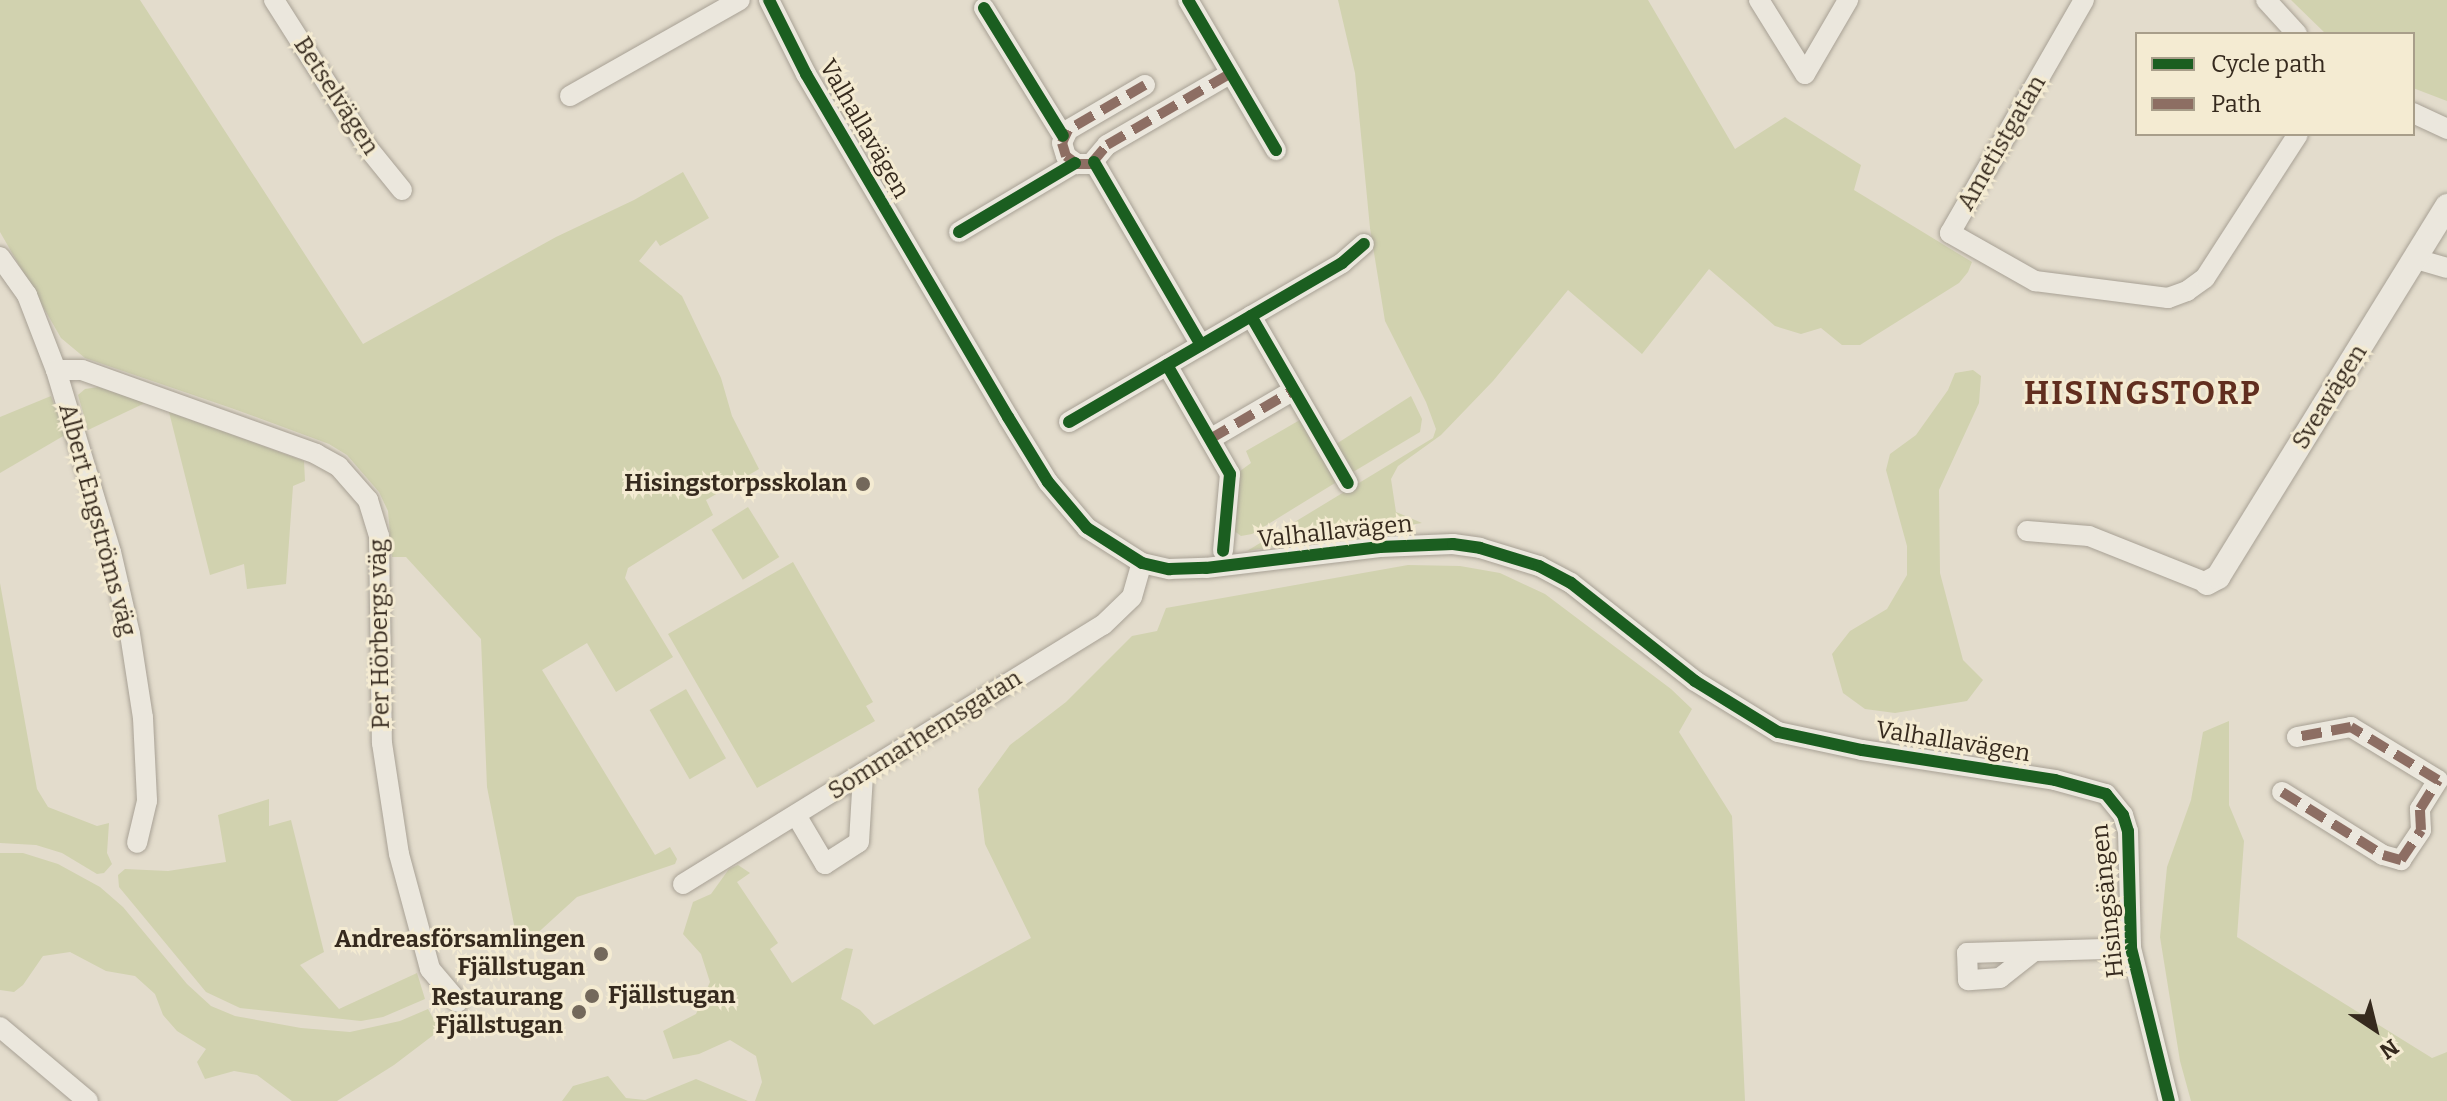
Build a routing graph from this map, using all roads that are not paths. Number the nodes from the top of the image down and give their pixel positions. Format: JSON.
{"nodes":[{"id":1,"x":274,"y":0,"type":"edge"},
{"id":2,"x":740,"y":0,"type":"edge"},
{"id":3,"x":769,"y":0,"type":"edge"},
{"id":4,"x":1188,"y":0,"type":"edge"},
{"id":5,"x":1759,"y":0,"type":"edge"},
{"id":6,"x":1848,"y":0,"type":"edge"},
{"id":7,"x":2084,"y":0,"type":"edge"},
{"id":8,"x":2266,"y":0,"type":"edge"},
{"id":9,"x":984,"y":8,"type":"dead end"},
{"id":10,"x":2295,"y":32,"type":"edge"},
{"id":11,"x":1231,"y":73,"type":"junction"},
{"id":12,"x":1145,"y":85,"type":"dead end"},
{"id":13,"x":570,"y":96,"type":"dead end"},
{"id":14,"x":2415,"y":114,"type":"edge"},
{"id":15,"x":2447,"y":129,"type":"edge"},
{"id":16,"x":1063,"y":136,"type":"junction"},
{"id":17,"x":2297,"y":136,"type":"edge"},
{"id":18,"x":1276,"y":150,"type":"dead end"},
{"id":19,"x":1084,"y":162,"type":"junction"},
{"id":20,"x":402,"y":190,"type":"dead end"},
{"id":21,"x":2447,"y":206,"type":"edge"},
{"id":22,"x":959,"y":232,"type":"dead end"},
{"id":23,"x":1364,"y":244,"type":"dead end"},
{"id":24,"x":0,"y":257,"type":"edge"},
{"id":25,"x":2416,"y":259,"type":"junction"},
{"id":26,"x":2447,"y":268,"type":"edge"},
{"id":27,"x":1251,"y":316,"type":"junction"},
{"id":28,"x":1201,"y":345,"type":"junction"},
{"id":29,"x":1167,"y":365,"type":"junction"},
{"id":30,"x":56,"y":370,"type":"junction"},
{"id":31,"x":1294,"y":390,"type":"junction"},
{"id":32,"x":1069,"y":422,"type":"dead end"},
{"id":33,"x":1210,"y":439,"type":"junction"},
{"id":34,"x":1348,"y":483,"type":"dead end"},
{"id":35,"x":2027,"y":531,"type":"dead end"},
{"id":36,"x":1223,"y":551,"type":"dead end"},
{"id":37,"x":1142,"y":563,"type":"junction"},
{"id":38,"x":2207,"y":583,"type":"joint"},
{"id":39,"x":2297,"y":737,"type":"dead end"},
{"id":40,"x":863,"y":774,"type":"junction"},
{"id":41,"x":2282,"y":792,"type":"dead end"},
{"id":42,"x":2106,"y":794,"type":"joint"},
{"id":43,"x":796,"y":815,"type":"junction"},
{"id":44,"x":137,"y":843,"type":"dead end"},
{"id":45,"x":683,"y":884,"type":"dead end"},
{"id":46,"x":2131,"y":948,"type":"junction"},
{"id":47,"x":2033,"y":952,"type":"dead end"},
{"id":48,"x":458,"y":1002,"type":"dead end"},
{"id":49,"x":0,"y":1027,"type":"edge"},
{"id":50,"x":88,"y":1101,"type":"edge"},
{"id":51,"x":2169,"y":1101,"type":"edge"}],
"edges":[{"from":1,"to":20,"type":"street","name":"Betselvägen"},
{"from":2,"to":13,"type":"street"},
{"from":3,"to":37,"type":"street","name":"Valhallavägen"},
{"from":4,"to":11,"type":"street"},
{"from":5,"to":6,"type":"street"},
{"from":7,"to":17,"type":"street","name":"Ametistgatan"},
{"from":8,"to":10,"type":"street"},
{"from":9,"to":16,"type":"street"},
{"from":11,"to":18,"type":"street"},
{"from":11,"to":19,"type":"street"},
{"from":12,"to":16,"type":"street"},
{"from":14,"to":15,"type":"street"},
{"from":16,"to":19,"type":"street"},
{"from":19,"to":22,"type":"street"},
{"from":19,"to":28,"type":"street"},
{"from":21,"to":25,"type":"street","name":"Sveavägen"},
{"from":23,"to":27,"type":"street"},
{"from":24,"to":30,"type":"street","name":"Albert Engströms väg"},
{"from":25,"to":26,"type":"street"},
{"from":25,"to":38,"type":"street","name":"Sveavägen"},
{"from":27,"to":28,"type":"street"},
{"from":27,"to":31,"type":"street"},
{"from":28,"to":29,"type":"street"},
{"from":29,"to":32,"type":"street"},
{"from":29,"to":33,"type":"street"},
{"from":30,"to":44,"type":"street","name":"Albert Engströms väg"},
{"from":30,"to":48,"type":"street","name":"Per Hörbergs väg"},
{"from":31,"to":33,"type":"street"},
{"from":31,"to":34,"type":"street"},
{"from":33,"to":36,"type":"street"},
{"from":35,"to":38,"type":"street"},
{"from":37,"to":40,"type":"street","name":"Sommarhemsgatan"},
{"from":37,"to":42,"type":"street","name":"Valhallavägen"},
{"from":39,"to":41,"type":"street"},
{"from":40,"to":43,"type":"street","name":"Sommarhemsgatan"},
{"from":40,"to":43,"type":"street"},
{"from":42,"to":46,"type":"street","name":"Hisingsängen"},
{"from":43,"to":45,"type":"street","name":"Sommarhemsgatan"},
{"from":46,"to":47,"type":"street","name":"Hisingsängen"},
{"from":46,"to":51,"type":"street","name":"Hisingsängen"},
{"from":49,"to":50,"type":"street"}]}
